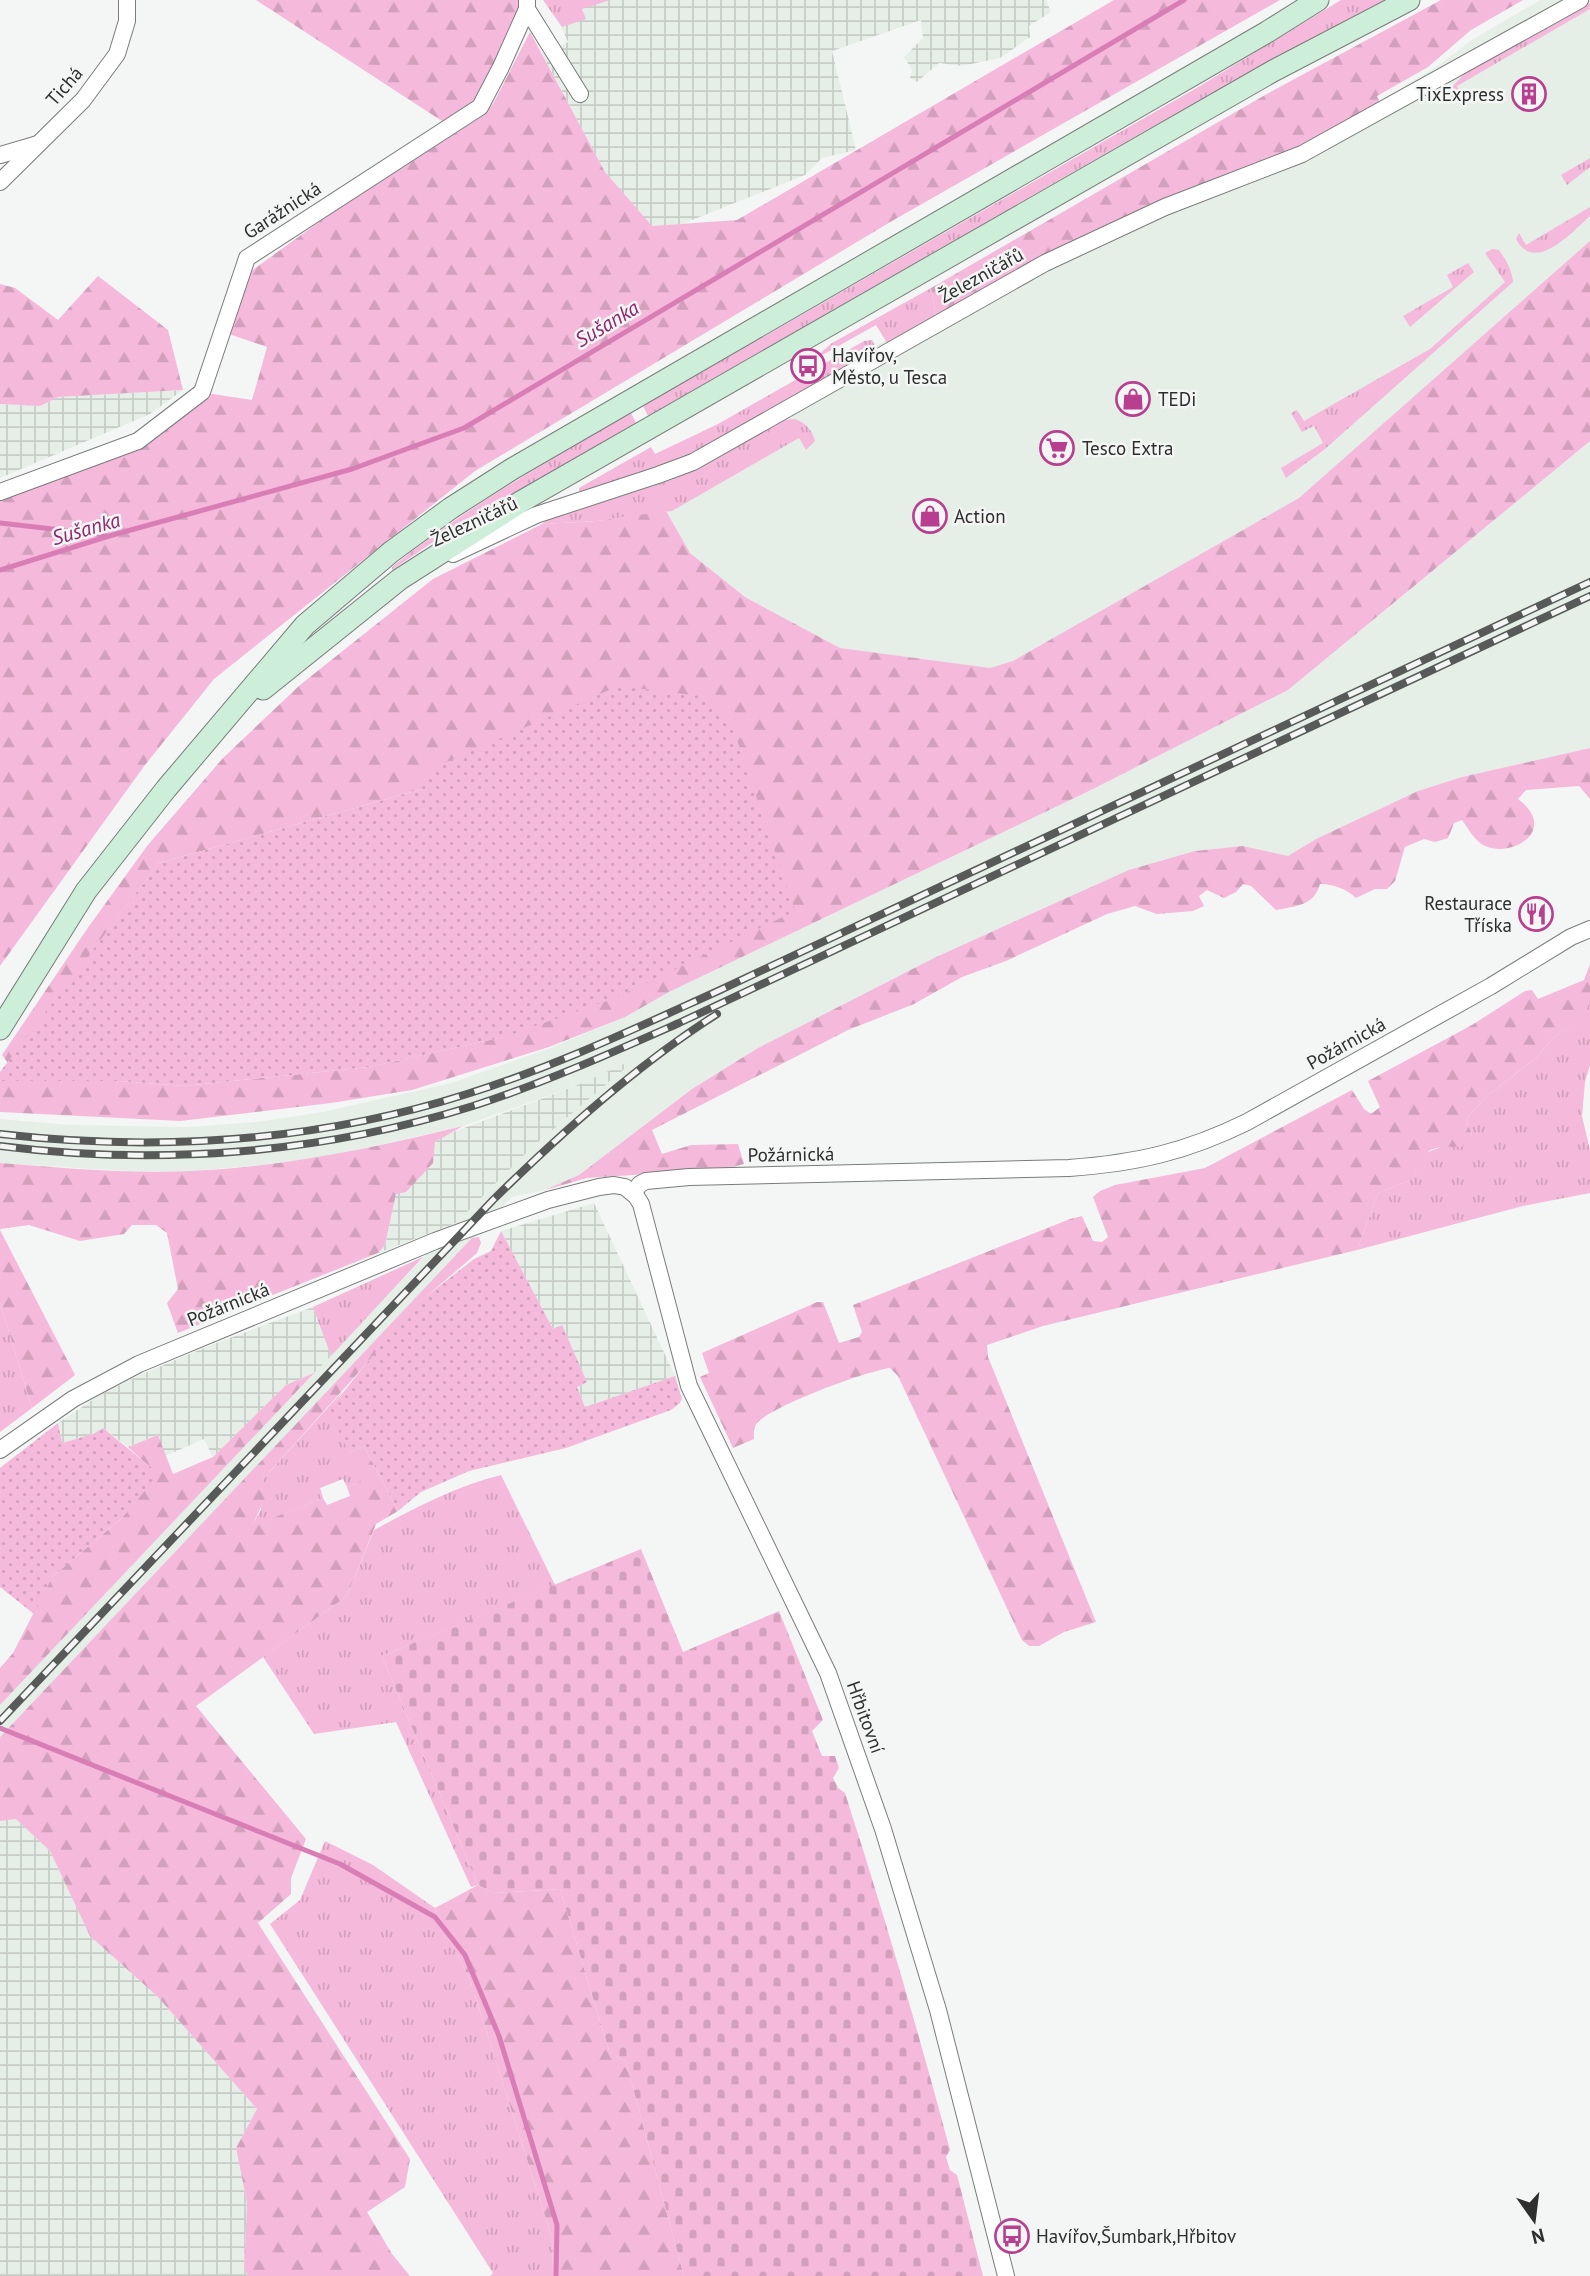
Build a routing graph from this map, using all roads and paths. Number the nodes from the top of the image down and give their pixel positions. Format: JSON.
{"nodes":[{"id":1,"x":127,"y":0,"type":"edge"},
{"id":2,"x":1318,"y":0,"type":"edge"},
{"id":3,"x":1409,"y":0,"type":"edge"},
{"id":4,"x":1580,"y":0,"type":"edge"},
{"id":5,"x":527,"y":4,"type":"edge"},
{"id":6,"x":580,"y":94,"type":"dead end"},
{"id":7,"x":41,"y":143,"type":"junction"},
{"id":8,"x":0,"y":155,"type":"edge"},
{"id":9,"x":0,"y":182,"type":"edge"},
{"id":10,"x":0,"y":492,"type":"edge"},
{"id":11,"x":400,"y":579,"type":"junction"},
{"id":12,"x":216,"y":728,"type":"junction"},
{"id":13,"x":1590,"y":929,"type":"edge"},
{"id":14,"x":0,"y":1029,"type":"edge"},
{"id":15,"x":634,"y":1193,"type":"junction"},
{"id":16,"x":0,"y":1450,"type":"edge"},
{"id":17,"x":1006,"y":2276,"type":"edge"}],
"edges":[{"from":1,"to":7,"type":"street","name":"Tichá"},
{"from":2,"to":12,"type":"main road"},
{"from":3,"to":11,"type":"main road"},
{"from":4,"to":11,"type":"street","name":"Železničářů"},
{"from":5,"to":6,"type":"street"},
{"from":5,"to":10,"type":"street","name":"Garážnická"},
{"from":7,"to":8,"type":"street"},
{"from":7,"to":9,"type":"street","name":"Tichá"},
{"from":11,"to":12,"type":"main road"},
{"from":12,"to":14,"type":"main road"},
{"from":13,"to":15,"type":"street","name":"Požárnická"},
{"from":15,"to":16,"type":"street","name":"Požárnická"},
{"from":15,"to":17,"type":"street","name":"Hřbitovní"}]}
